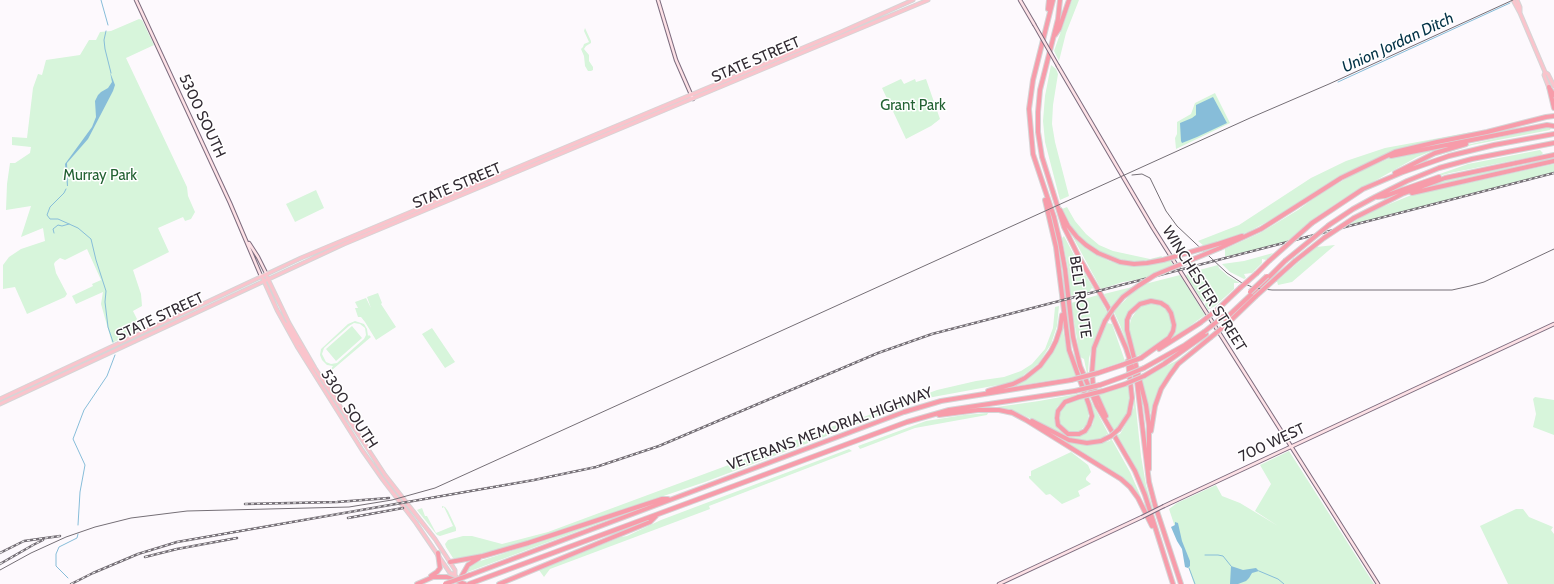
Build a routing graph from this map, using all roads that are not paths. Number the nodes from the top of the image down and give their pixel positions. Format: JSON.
{"nodes":[{"id":1,"x":136,"y":0,"type":"edge"},
{"id":2,"x":658,"y":0,"type":"edge"},
{"id":3,"x":913,"y":0,"type":"edge"},
{"id":4,"x":928,"y":0,"type":"edge"},
{"id":5,"x":1020,"y":0,"type":"edge"},
{"id":6,"x":1049,"y":0,"type":"edge"},
{"id":7,"x":1053,"y":0,"type":"edge"},
{"id":8,"x":1060,"y":0,"type":"edge"},
{"id":9,"x":1068,"y":0,"type":"edge"},
{"id":10,"x":1513,"y":0,"type":"edge"},
{"id":11,"x":1517,"y":0,"type":"edge"},
{"id":12,"x":1520,"y":13,"type":"junction"},
{"id":13,"x":1047,"y":26,"type":"junction"},
{"id":14,"x":1053,"y":36,"type":"junction"},
{"id":15,"x":1545,"y":72,"type":"junction"},
{"id":16,"x":1554,"y":86,"type":"edge"},
{"id":17,"x":1549,"y":87,"type":"junction"},
{"id":18,"x":691,"y":94,"type":"junction"},
{"id":19,"x":1554,"y":95,"type":"edge"},
{"id":20,"x":693,"y":99,"type":"junction"},
{"id":21,"x":1554,"y":101,"type":"edge"},
{"id":22,"x":1554,"y":108,"type":"edge"},
{"id":23,"x":1554,"y":116,"type":"edge"},
{"id":24,"x":1554,"y":120,"type":"edge"},
{"id":25,"x":1547,"y":125,"type":"junction"},
{"id":26,"x":1554,"y":126,"type":"edge"},
{"id":27,"x":1554,"y":134,"type":"edge"},
{"id":28,"x":1502,"y":135,"type":"junction"},
{"id":29,"x":1554,"y":143,"type":"edge"},
{"id":30,"x":1554,"y":156,"type":"edge"},
{"id":31,"x":1376,"y":161,"type":"junction"},
{"id":32,"x":1554,"y":161,"type":"edge"},
{"id":33,"x":1036,"y":165,"type":"junction"},
{"id":34,"x":1471,"y":172,"type":"junction"},
{"id":35,"x":1049,"y":180,"type":"junction"},
{"id":36,"x":1363,"y":189,"type":"junction"},
{"id":37,"x":1375,"y":197,"type":"junction"},
{"id":38,"x":1391,"y":200,"type":"junction"},
{"id":39,"x":247,"y":241,"type":"junction"},
{"id":40,"x":1219,"y":246,"type":"junction"},
{"id":41,"x":1285,"y":261,"type":"junction"},
{"id":42,"x":266,"y":274,"type":"junction"},
{"id":43,"x":261,"y":276,"type":"junction"},
{"id":44,"x":268,"y":279,"type":"junction"},
{"id":45,"x":264,"y":281,"type":"junction"},
{"id":46,"x":1060,"y":285,"type":"junction"},
{"id":47,"x":1224,"y":318,"type":"junction"},
{"id":48,"x":283,"y":321,"type":"junction"},
{"id":49,"x":1554,"y":324,"type":"edge"},
{"id":50,"x":1205,"y":333,"type":"junction"},
{"id":51,"x":302,"y":346,"type":"junction"},
{"id":52,"x":298,"y":348,"type":"junction"},
{"id":53,"x":1126,"y":348,"type":"junction"},
{"id":54,"x":1141,"y":358,"type":"junction"},
{"id":55,"x":315,"y":368,"type":"junction"},
{"id":56,"x":0,"y":399,"type":"edge"},
{"id":57,"x":941,"y":401,"type":"junction"},
{"id":58,"x":0,"y":404,"type":"edge"},
{"id":59,"x":1011,"y":412,"type":"junction"},
{"id":60,"x":924,"y":416,"type":"junction"},
{"id":61,"x":1150,"y":441,"type":"junction"},
{"id":62,"x":1121,"y":445,"type":"junction"},
{"id":63,"x":1291,"y":446,"type":"junction"},
{"id":64,"x":1149,"y":482,"type":"junction"},
{"id":65,"x":671,"y":499,"type":"junction"},
{"id":66,"x":657,"y":515,"type":"junction"},
{"id":67,"x":1160,"y":545,"type":"junction"},
{"id":68,"x":438,"y":553,"type":"junction"},
{"id":69,"x":483,"y":556,"type":"junction"},
{"id":70,"x":450,"y":562,"type":"junction"},
{"id":71,"x":455,"y":575,"type":"junction"},
{"id":72,"x":425,"y":579,"type":"junction"},
{"id":73,"x":459,"y":583,"type":"edge"},
{"id":74,"x":417,"y":584,"type":"edge"},
{"id":75,"x":445,"y":584,"type":"edge"},
{"id":76,"x":465,"y":584,"type":"edge"},
{"id":77,"x":469,"y":584,"type":"edge"},
{"id":78,"x":500,"y":584,"type":"edge"},
{"id":79,"x":999,"y":584,"type":"edge"},
{"id":80,"x":1173,"y":584,"type":"edge"},
{"id":81,"x":1181,"y":584,"type":"edge"},
{"id":82,"x":1378,"y":584,"type":"edge"}],
"edges":[{"from":1,"to":39,"type":"main road","name":"5300 SOUTH"},
{"from":2,"to":18,"type":"main road"},
{"from":3,"to":18,"type":"main road","name":"STATE STREET"},
{"from":4,"to":20,"type":"main road","name":"STATE STREET"},
{"from":5,"to":63,"type":"main road","name":"WINCHESTER STREET","bridge":true},
{"from":6,"to":13,"type":"highway"},
{"from":7,"to":13,"type":"highway","name":"BELT ROUTE"},
{"from":8,"to":14,"type":"highway","name":"BELT ROUTE"},
{"from":9,"to":14,"type":"highway"},
{"from":10,"to":12,"type":"main road"},
{"from":11,"to":12,"type":"main road"},
{"from":12,"to":15,"type":"main road"},
{"from":13,"to":33,"type":"highway","name":"BELT ROUTE"},
{"from":14,"to":35,"type":"highway","name":"BELT ROUTE"},
{"from":15,"to":16,"type":"main road"},
{"from":15,"to":17,"type":"main road"},
{"from":17,"to":19,"type":"highway"},
{"from":17,"to":21,"type":"main road"},
{"from":17,"to":22,"type":"highway"},
{"from":18,"to":20,"type":"main road"},
{"from":18,"to":42,"type":"main road","name":"STATE STREET"},
{"from":20,"to":44,"type":"main road","name":"STATE STREET"},
{"from":23,"to":31,"type":"highway"},
{"from":24,"to":25,"type":"highway"},
{"from":25,"to":26,"type":"highway"},
{"from":25,"to":28,"type":"highway"},
{"from":27,"to":36,"type":"highway","name":"VETERANS MEMORIAL HIGHWAY"},
{"from":28,"to":31,"type":"highway"},
{"from":28,"to":36,"type":"highway"},
{"from":29,"to":37,"type":"highway","name":"VETERANS MEMORIAL HIGHWAY"},
{"from":30,"to":34,"type":"highway"},
{"from":31,"to":40,"type":"highway"},
{"from":32,"to":38,"type":"highway"},
{"from":33,"to":46,"type":"highway"},
{"from":33,"to":62,"type":"highway","name":"BELT ROUTE"},
{"from":34,"to":37,"type":"highway"},
{"from":34,"to":38,"type":"highway"},
{"from":35,"to":40,"type":"highway","bridge":true},
{"from":35,"to":53,"type":"highway","name":"BELT ROUTE"},
{"from":36,"to":54,"type":"highway","name":"VETERANS MEMORIAL HIGHWAY","bridge":true},
{"from":37,"to":41,"type":"highway","name":"VETERANS MEMORIAL HIGHWAY","bridge":true},
{"from":38,"to":61,"type":"highway","bridge":true},
{"from":39,"to":42,"type":"main road","name":"5300 SOUTH"},
{"from":39,"to":43,"type":"main road","name":"5300 SOUTH"},
{"from":40,"to":62,"type":"highway","bridge":true},
{"from":41,"to":47,"type":"highway","name":"VETERANS MEMORIAL HIGHWAY","bridge":true},
{"from":41,"to":47,"type":"highway"},
{"from":42,"to":43,"type":"main road","name":"STATE STREET"},
{"from":42,"to":44,"type":"main road","name":"5300 SOUTH"},
{"from":43,"to":45,"type":"main road","name":"5300 SOUTH"},
{"from":43,"to":56,"type":"main road","name":"STATE STREET"},
{"from":44,"to":45,"type":"main road","name":"STATE STREET"},
{"from":44,"to":51,"type":"main road","name":"5300 SOUTH"},
{"from":45,"to":48,"type":"main road","name":"5300 SOUTH"},
{"from":45,"to":58,"type":"main road","name":"STATE STREET"},
{"from":46,"to":50,"type":"highway","bridge":true},
{"from":46,"to":57,"type":"highway"},
{"from":47,"to":50,"type":"highway","name":"VETERANS MEMORIAL HIGHWAY","bridge":true},
{"from":48,"to":51,"type":"main road"},
{"from":48,"to":52,"type":"main road","name":"5300 SOUTH"},
{"from":49,"to":63,"type":"main road","name":"700 WEST"},
{"from":50,"to":60,"type":"highway","name":"VETERANS MEMORIAL HIGHWAY","bridge":true},
{"from":51,"to":55,"type":"main road","name":"5300 SOUTH"},
{"from":52,"to":55,"type":"main road"},
{"from":52,"to":68,"type":"main road","name":"5300 SOUTH"},
{"from":53,"to":59,"type":"highway","bridge":true},
{"from":53,"to":64,"type":"highway","name":"BELT ROUTE"},
{"from":54,"to":57,"type":"highway","name":"VETERANS MEMORIAL HIGHWAY","bridge":true},
{"from":54,"to":61,"type":"highway"},
{"from":55,"to":70,"type":"main road","name":"5300 SOUTH"},
{"from":57,"to":65,"type":"highway","name":"VETERANS MEMORIAL HIGHWAY"},
{"from":59,"to":60,"type":"highway"},
{"from":59,"to":67,"type":"highway"},
{"from":60,"to":66,"type":"highway","name":"VETERANS MEMORIAL HIGHWAY"},
{"from":61,"to":64,"type":"highway"},
{"from":62,"to":67,"type":"highway","name":"BELT ROUTE"},
{"from":63,"to":79,"type":"main road","name":"700 WEST","bridge":true},
{"from":63,"to":82,"type":"main road","name":"WINCHESTER STREET"},
{"from":64,"to":81,"type":"highway","name":"BELT ROUTE"},
{"from":65,"to":69,"type":"highway"},
{"from":65,"to":75,"type":"highway","name":"VETERANS MEMORIAL HIGHWAY","bridge":true},
{"from":66,"to":77,"type":"highway","name":"VETERANS MEMORIAL HIGHWAY"},
{"from":66,"to":78,"type":"highway"},
{"from":67,"to":80,"type":"highway","name":"BELT ROUTE"},
{"from":68,"to":71,"type":"main road","name":"5300 SOUTH"},
{"from":68,"to":72,"type":"highway"},
{"from":69,"to":70,"type":"highway"},
{"from":69,"to":73,"type":"highway"},
{"from":70,"to":71,"type":"main road","name":"5300 SOUTH"},
{"from":71,"to":73,"type":"main road","name":"5300 SOUTH"},
{"from":72,"to":73,"type":"highway"},
{"from":72,"to":74,"type":"highway"},
{"from":73,"to":76,"type":"highway"}]}
